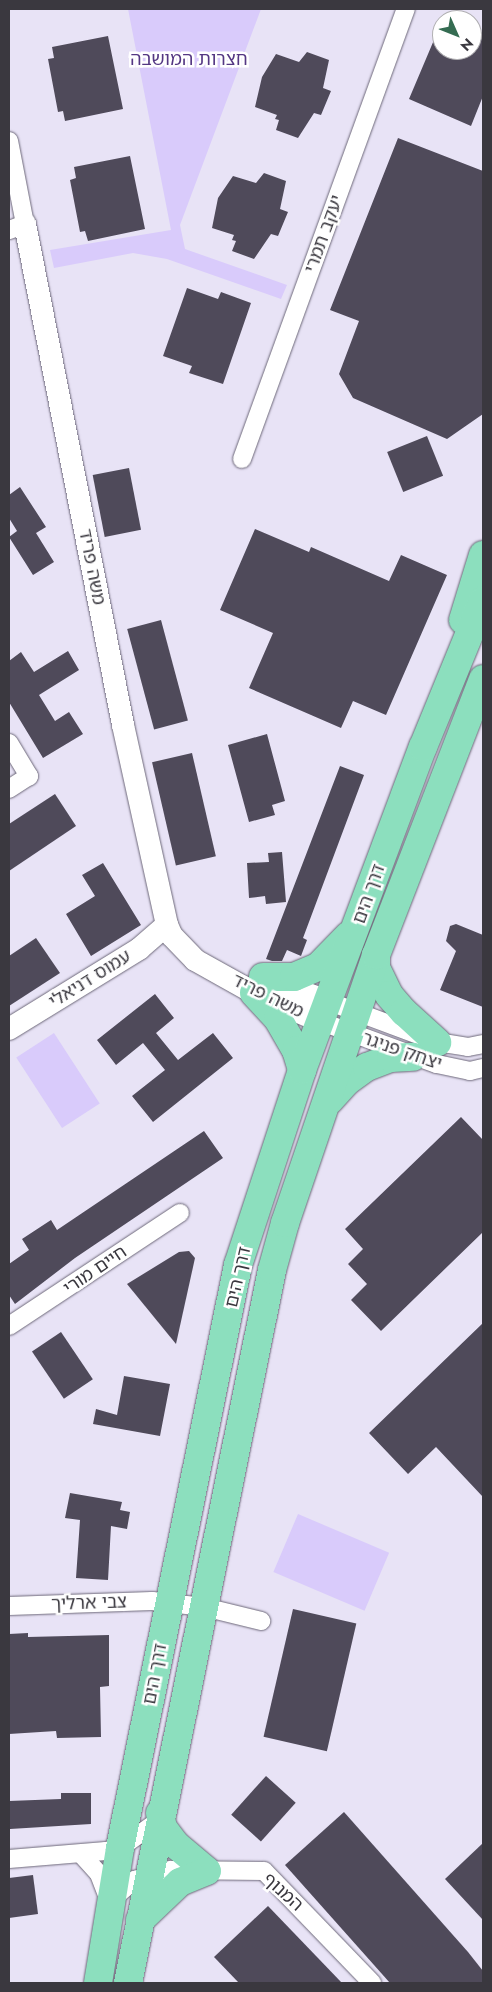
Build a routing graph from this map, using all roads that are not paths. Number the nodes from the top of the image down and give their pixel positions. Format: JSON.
{"nodes":[{"id":1,"x":406,"y":9,"type":"edge"},
{"id":2,"x":9,"y":141,"type":"edge"},
{"id":3,"x":17,"y":227,"type":"edge"},
{"id":4,"x":242,"y":459,"type":"dead end"},
{"id":5,"x":483,"y":555,"type":"edge"},
{"id":6,"x":483,"y":601,"type":"edge"},
{"id":7,"x":483,"y":680,"type":"edge"},
{"id":8,"x":9,"y":743,"type":"edge"},
{"id":9,"x":423,"y":747,"type":"junction"},
{"id":10,"x":9,"y":790,"type":"edge"},
{"id":11,"x":358,"y":923,"type":"junction"},
{"id":12,"x":168,"y":925,"type":"junction"},
{"id":13,"x":139,"y":949,"type":"junction"},
{"id":14,"x":376,"y":955,"type":"junction"},
{"id":15,"x":205,"y":964,"type":"junction"},
{"id":16,"x":259,"y":985,"type":"junction"},
{"id":17,"x":326,"y":1012,"type":"junction"},
{"id":18,"x":353,"y":1023,"type":"junction"},
{"id":19,"x":9,"y":1029,"type":"edge"},
{"id":20,"x":437,"y":1042,"type":"junction"},
{"id":21,"x":483,"y":1044,"type":"edge"},
{"id":22,"x":413,"y":1057,"type":"junction"},
{"id":23,"x":483,"y":1068,"type":"edge"},
{"id":24,"x":302,"y":1070,"type":"junction"},
{"id":25,"x":323,"y":1110,"type":"junction"},
{"id":26,"x":180,"y":1213,"type":"dead end"},
{"id":27,"x":9,"y":1326,"type":"edge"},
{"id":28,"x":170,"y":1603,"type":"junction"},
{"id":29,"x":9,"y":1606,"type":"edge"},
{"id":30,"x":204,"y":1608,"type":"junction"},
{"id":31,"x":261,"y":1620,"type":"dead end"},
{"id":32,"x":159,"y":1817,"type":"junction"},
{"id":33,"x":120,"y":1848,"type":"junction"},
{"id":34,"x":82,"y":1854,"type":"junction"},
{"id":35,"x":9,"y":1859,"type":"edge"},
{"id":36,"x":207,"y":1871,"type":"junction"},
{"id":37,"x":149,"y":1874,"type":"junction"},
{"id":38,"x":111,"y":1903,"type":"junction"},
{"id":39,"x":140,"y":1920,"type":"junction"},
{"id":40,"x":98,"y":1983,"type":"edge"},
{"id":41,"x":128,"y":1983,"type":"edge"},
{"id":42,"x":372,"y":1983,"type":"edge"}],
"edges":[{"from":1,"to":4,"type":"street","name":"יעקב תמרי"},
{"from":2,"to":3,"type":"street","name":"משה פריד"},
{"from":3,"to":12,"type":"street","name":"משה פריד"},
{"from":5,"to":9,"type":"main road"},
{"from":6,"to":9,"type":"main road","name":"דרך הים"},
{"from":7,"to":14,"type":"main road","name":"דרך הים"},
{"from":8,"to":10,"type":"street"},
{"from":9,"to":11,"type":"main road","name":"דרך הים"},
{"from":11,"to":16,"type":"main road"},
{"from":11,"to":17,"type":"main road","name":"דרך הים"},
{"from":12,"to":13,"type":"street","name":"עמוס דניאלי"},
{"from":12,"to":15,"type":"street","name":"משה פריד"},
{"from":13,"to":15,"type":"street"},
{"from":13,"to":19,"type":"street","name":"עמוס דניאלי"},
{"from":14,"to":18,"type":"main road","name":"דרך הים"},
{"from":14,"to":20,"type":"main road"},
{"from":15,"to":16,"type":"street","name":"משה פריד"},
{"from":16,"to":17,"type":"street","name":"משה פריד"},
{"from":16,"to":24,"type":"main road"},
{"from":17,"to":18,"type":"street","name":"יצחק פניגר"},
{"from":17,"to":24,"type":"main road","name":"דרך הים"},
{"from":18,"to":20,"type":"street","name":"יצחק פניגר"},
{"from":18,"to":22,"type":"street","name":"יצחק פניגר"},
{"from":18,"to":25,"type":"main road","name":"דרך הים"},
{"from":20,"to":21,"type":"street","name":"יצחק פניגר"},
{"from":22,"to":23,"type":"street","name":"יצחק פניגר"},
{"from":22,"to":25,"type":"main road"},
{"from":24,"to":28,"type":"main road","name":"דרך הים"},
{"from":25,"to":30,"type":"main road","name":"דרך הים"},
{"from":26,"to":27,"type":"street","name":"חיים מורי"},
{"from":28,"to":29,"type":"street","name":"צבי ארליך"},
{"from":28,"to":30,"type":"street","name":"צבי ארליך"},
{"from":28,"to":33,"type":"main road","name":"דרך הים"},
{"from":30,"to":31,"type":"street","name":"צבי ארליך"},
{"from":30,"to":32,"type":"main road","name":"דרך הים"},
{"from":32,"to":33,"type":"street"},
{"from":32,"to":36,"type":"main road"},
{"from":32,"to":37,"type":"main road","name":"דרך הים"},
{"from":33,"to":34,"type":"street"},
{"from":33,"to":38,"type":"main road","name":"דרך הים"},
{"from":34,"to":35,"type":"street"},
{"from":34,"to":38,"type":"street"},
{"from":36,"to":37,"type":"street","name":"המנוף"},
{"from":36,"to":39,"type":"main road"},
{"from":36,"to":42,"type":"street","name":"המנוף"},
{"from":37,"to":38,"type":"street","name":"המנוף"},
{"from":37,"to":39,"type":"main road","name":"דרך הים"},
{"from":38,"to":40,"type":"main road","name":"דרך הים"},
{"from":39,"to":41,"type":"main road","name":"דרך הים"}]}
